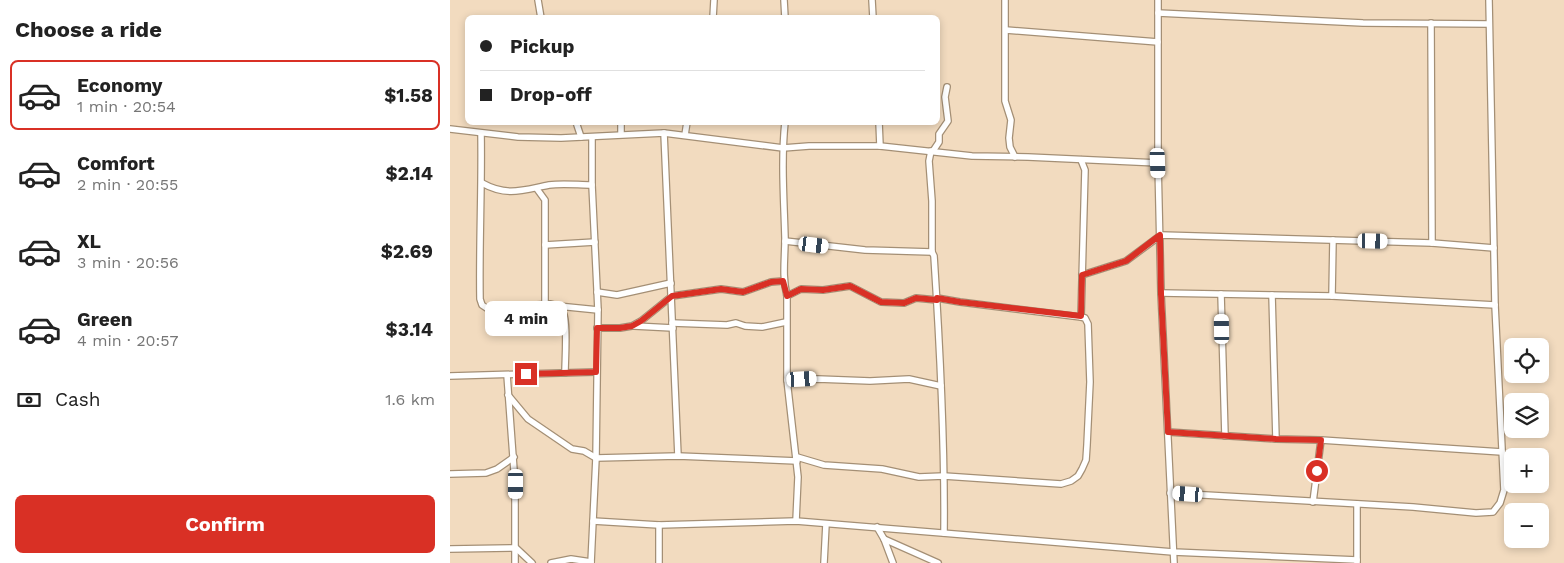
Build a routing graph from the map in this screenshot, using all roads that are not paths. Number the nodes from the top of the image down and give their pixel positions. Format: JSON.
{"nodes":[{"id":1,"x":538,"y":0,"type":"edge"},
{"id":2,"x":714,"y":0,"type":"edge"},
{"id":3,"x":784,"y":0,"type":"edge"},
{"id":4,"x":872,"y":0,"type":"edge"},
{"id":5,"x":1005,"y":0,"type":"edge"},
{"id":6,"x":1158,"y":0,"type":"edge"},
{"id":7,"x":1489,"y":0,"type":"edge"},
{"id":8,"x":1158,"y":12,"type":"junction"},
{"id":9,"x":540,"y":15,"type":"edge"},
{"id":10,"x":713,"y":15,"type":"edge"},
{"id":11,"x":785,"y":15,"type":"edge"},
{"id":12,"x":873,"y":15,"type":"edge"},
{"id":13,"x":1431,"y":24,"type":"junction"},
{"id":14,"x":1489,"y":24,"type":"junction"},
{"id":15,"x":1006,"y":30,"type":"junction"},
{"id":16,"x":1158,"y":42,"type":"junction"},
{"id":17,"x":947,"y":87,"type":"dead end"},
{"id":18,"x":577,"y":125,"type":"edge"},
{"id":19,"x":621,"y":125,"type":"edge"},
{"id":20,"x":687,"y":125,"type":"edge"},
{"id":21,"x":785,"y":125,"type":"edge"},
{"id":22,"x":879,"y":125,"type":"edge"},
{"id":23,"x":450,"y":129,"type":"edge"},
{"id":24,"x":481,"y":133,"type":"junction"},
{"id":25,"x":664,"y":133,"type":"junction"},
{"id":26,"x":621,"y":134,"type":"junction"},
{"id":27,"x":685,"y":135,"type":"junction"},
{"id":28,"x":581,"y":137,"type":"junction"},
{"id":29,"x":592,"y":137,"type":"junction"},
{"id":30,"x":880,"y":146,"type":"junction"},
{"id":31,"x":783,"y":148,"type":"junction"},
{"id":32,"x":932,"y":151,"type":"junction"},
{"id":33,"x":1015,"y":157,"type":"junction"},
{"id":34,"x":1081,"y":160,"type":"junction"},
{"id":35,"x":1158,"y":163,"type":"junction"},
{"id":36,"x":482,"y":183,"type":"junction"},
{"id":37,"x":592,"y":185,"type":"junction"},
{"id":38,"x":537,"y":189,"type":"junction"},
{"id":39,"x":1160,"y":235,"type":"junction"},
{"id":40,"x":1333,"y":240,"type":"junction"},
{"id":41,"x":785,"y":241,"type":"junction"},
{"id":42,"x":595,"y":242,"type":"junction"},
{"id":43,"x":1432,"y":243,"type":"junction"},
{"id":44,"x":545,"y":245,"type":"junction"},
{"id":45,"x":1494,"y":248,"type":"junction"},
{"id":46,"x":932,"y":252,"type":"junction"},
{"id":47,"x":1082,"y":275,"type":"junction"},
{"id":48,"x":783,"y":281,"type":"junction"},
{"id":49,"x":671,"y":283,"type":"junction"},
{"id":50,"x":597,"y":292,"type":"junction"},
{"id":51,"x":1161,"y":294,"type":"junction"},
{"id":52,"x":1221,"y":294,"type":"junction"},
{"id":53,"x":1272,"y":295,"type":"junction"},
{"id":54,"x":672,"y":296,"type":"junction"},
{"id":55,"x":787,"y":296,"type":"junction"},
{"id":56,"x":1332,"y":296,"type":"junction"},
{"id":57,"x":937,"y":299,"type":"junction"},
{"id":58,"x":545,"y":305,"type":"junction"},
{"id":59,"x":1495,"y":305,"type":"junction"},
{"id":60,"x":558,"y":306,"type":"junction"},
{"id":61,"x":598,"y":310,"type":"junction"},
{"id":62,"x":1081,"y":316,"type":"junction"},
{"id":63,"x":786,"y":322,"type":"junction"},
{"id":64,"x":632,"y":326,"type":"junction"},
{"id":65,"x":673,"y":326,"type":"junction"},
{"id":66,"x":597,"y":328,"type":"junction"},
{"id":67,"x":596,"y":372,"type":"junction"},
{"id":68,"x":565,"y":373,"type":"junction"},
{"id":69,"x":506,"y":375,"type":"junction"},
{"id":70,"x":450,"y":376,"type":"edge"},
{"id":71,"x":787,"y":380,"type":"junction"},
{"id":72,"x":941,"y":386,"type":"junction"},
{"id":73,"x":508,"y":394,"type":"junction"},
{"id":74,"x":1168,"y":432,"type":"junction"},
{"id":75,"x":1224,"y":436,"type":"junction"},
{"id":76,"x":1276,"y":439,"type":"junction"},
{"id":77,"x":1321,"y":440,"type":"junction"},
{"id":78,"x":1502,"y":452,"type":"junction"},
{"id":79,"x":678,"y":456,"type":"junction"},
{"id":80,"x":514,"y":457,"type":"junction"},
{"id":81,"x":596,"y":458,"type":"junction"},
{"id":82,"x":797,"y":459,"type":"junction"},
{"id":83,"x":450,"y":474,"type":"edge"},
{"id":84,"x":944,"y":476,"type":"junction"},
{"id":85,"x":1170,"y":493,"type":"junction"},
{"id":86,"x":1314,"y":502,"type":"junction"},
{"id":87,"x":1357,"y":504,"type":"junction"},
{"id":88,"x":593,"y":521,"type":"junction"},
{"id":89,"x":796,"y":521,"type":"junction"},
{"id":90,"x":826,"y":524,"type":"junction"},
{"id":91,"x":659,"y":525,"type":"junction"},
{"id":92,"x":877,"y":527,"type":"junction"},
{"id":93,"x":944,"y":533,"type":"junction"},
{"id":94,"x":884,"y":539,"type":"junction"},
{"id":95,"x":516,"y":548,"type":"junction"},
{"id":96,"x":450,"y":549,"type":"edge"},
{"id":97,"x":1173,"y":552,"type":"junction"},
{"id":98,"x":1357,"y":561,"type":"edge"},
{"id":99,"x":591,"y":562,"type":"edge"},
{"id":100,"x":515,"y":563,"type":"edge"},
{"id":101,"x":532,"y":563,"type":"edge"},
{"id":102,"x":551,"y":563,"type":"edge"},
{"id":103,"x":659,"y":563,"type":"edge"},
{"id":104,"x":824,"y":563,"type":"edge"},
{"id":105,"x":893,"y":563,"type":"edge"},
{"id":106,"x":938,"y":563,"type":"edge"},
{"id":107,"x":1174,"y":563,"type":"edge"}],
"edges":[{"from":1,"to":9,"type":"street"},
{"from":2,"to":10,"type":"street"},
{"from":3,"to":11,"type":"street"},
{"from":4,"to":12,"type":"street"},
{"from":5,"to":15,"type":"street"},
{"from":6,"to":8,"type":"street"},
{"from":7,"to":14,"type":"street"},
{"from":8,"to":13,"type":"street"},
{"from":8,"to":16,"type":"street"},
{"from":13,"to":14,"type":"street"},
{"from":13,"to":43,"type":"street"},
{"from":14,"to":45,"type":"street"},
{"from":15,"to":16,"type":"street"},
{"from":15,"to":33,"type":"street"},
{"from":16,"to":35,"type":"street"},
{"from":17,"to":32,"type":"street"},
{"from":18,"to":28,"type":"street"},
{"from":19,"to":26,"type":"street"},
{"from":20,"to":27,"type":"street"},
{"from":21,"to":31,"type":"street"},
{"from":22,"to":30,"type":"street"},
{"from":23,"to":24,"type":"street"},
{"from":24,"to":28,"type":"street"},
{"from":24,"to":36,"type":"street"},
{"from":25,"to":26,"type":"street"},
{"from":25,"to":27,"type":"street"},
{"from":25,"to":49,"type":"street"},
{"from":26,"to":29,"type":"street"},
{"from":27,"to":31,"type":"street"},
{"from":28,"to":29,"type":"street"},
{"from":29,"to":37,"type":"street"},
{"from":30,"to":31,"type":"street"},
{"from":30,"to":32,"type":"street"},
{"from":31,"to":41,"type":"street"},
{"from":32,"to":33,"type":"street"},
{"from":32,"to":46,"type":"street"},
{"from":33,"to":34,"type":"street"},
{"from":34,"to":35,"type":"street"},
{"from":34,"to":47,"type":"street"},
{"from":35,"to":39,"type":"street"},
{"from":36,"to":38,"type":"street"},
{"from":36,"to":58,"type":"street"},
{"from":37,"to":38,"type":"street"},
{"from":37,"to":42,"type":"street"},
{"from":38,"to":44,"type":"street"},
{"from":39,"to":40,"type":"street"},
{"from":39,"to":47,"type":"street"},
{"from":39,"to":51,"type":"street"},
{"from":40,"to":43,"type":"street"},
{"from":40,"to":56,"type":"street"},
{"from":41,"to":46,"type":"street"},
{"from":41,"to":48,"type":"street"},
{"from":42,"to":44,"type":"street"},
{"from":42,"to":50,"type":"street"},
{"from":43,"to":45,"type":"street"},
{"from":44,"to":58,"type":"street"},
{"from":45,"to":59,"type":"street"},
{"from":46,"to":57,"type":"street"},
{"from":47,"to":62,"type":"street"},
{"from":48,"to":54,"type":"street"},
{"from":48,"to":55,"type":"street"},
{"from":49,"to":50,"type":"street"},
{"from":49,"to":54,"type":"street"},
{"from":50,"to":61,"type":"street"},
{"from":51,"to":52,"type":"street"},
{"from":51,"to":74,"type":"street"},
{"from":52,"to":53,"type":"street"},
{"from":52,"to":75,"type":"street"},
{"from":53,"to":56,"type":"street"},
{"from":53,"to":76,"type":"street"},
{"from":54,"to":64,"type":"street"},
{"from":54,"to":65,"type":"street"},
{"from":55,"to":57,"type":"street"},
{"from":55,"to":63,"type":"street"},
{"from":56,"to":59,"type":"street"},
{"from":57,"to":62,"type":"street"},
{"from":57,"to":72,"type":"street"},
{"from":58,"to":60,"type":"street"},
{"from":59,"to":78,"type":"street"},
{"from":60,"to":61,"type":"street"},
{"from":60,"to":68,"type":"street"},
{"from":61,"to":66,"type":"street"},
{"from":62,"to":84,"type":"street"},
{"from":63,"to":65,"type":"street"},
{"from":63,"to":71,"type":"street"},
{"from":64,"to":65,"type":"street"},
{"from":64,"to":66,"type":"street"},
{"from":65,"to":79,"type":"street"},
{"from":66,"to":67,"type":"street"},
{"from":67,"to":68,"type":"street"},
{"from":67,"to":81,"type":"street"},
{"from":68,"to":69,"type":"street"},
{"from":69,"to":70,"type":"street"},
{"from":69,"to":73,"type":"street"},
{"from":71,"to":72,"type":"street"},
{"from":71,"to":82,"type":"street"},
{"from":72,"to":84,"type":"street"},
{"from":73,"to":80,"type":"street"},
{"from":73,"to":81,"type":"street"},
{"from":74,"to":75,"type":"street"},
{"from":74,"to":85,"type":"street"},
{"from":75,"to":76,"type":"street"},
{"from":76,"to":77,"type":"street"},
{"from":77,"to":78,"type":"street"},
{"from":77,"to":86,"type":"street"},
{"from":78,"to":87,"type":"street"},
{"from":79,"to":81,"type":"street"},
{"from":79,"to":82,"type":"street"},
{"from":80,"to":83,"type":"street"},
{"from":80,"to":95,"type":"street"},
{"from":81,"to":88,"type":"street"},
{"from":82,"to":84,"type":"street"},
{"from":82,"to":89,"type":"street"},
{"from":84,"to":93,"type":"street"},
{"from":85,"to":86,"type":"street"},
{"from":85,"to":97,"type":"street"},
{"from":86,"to":87,"type":"street"},
{"from":87,"to":98,"type":"street"},
{"from":88,"to":91,"type":"street"},
{"from":88,"to":99,"type":"street"},
{"from":89,"to":90,"type":"street"},
{"from":89,"to":91,"type":"street"},
{"from":90,"to":92,"type":"street"},
{"from":90,"to":104,"type":"street"},
{"from":91,"to":103,"type":"street"},
{"from":92,"to":93,"type":"street"},
{"from":92,"to":94,"type":"street"},
{"from":93,"to":97,"type":"street"},
{"from":94,"to":105,"type":"street"},
{"from":94,"to":106,"type":"street"},
{"from":95,"to":96,"type":"street"},
{"from":95,"to":100,"type":"street"},
{"from":95,"to":101,"type":"street"},
{"from":97,"to":98,"type":"street"},
{"from":97,"to":107,"type":"street"},
{"from":99,"to":102,"type":"street"}]}
